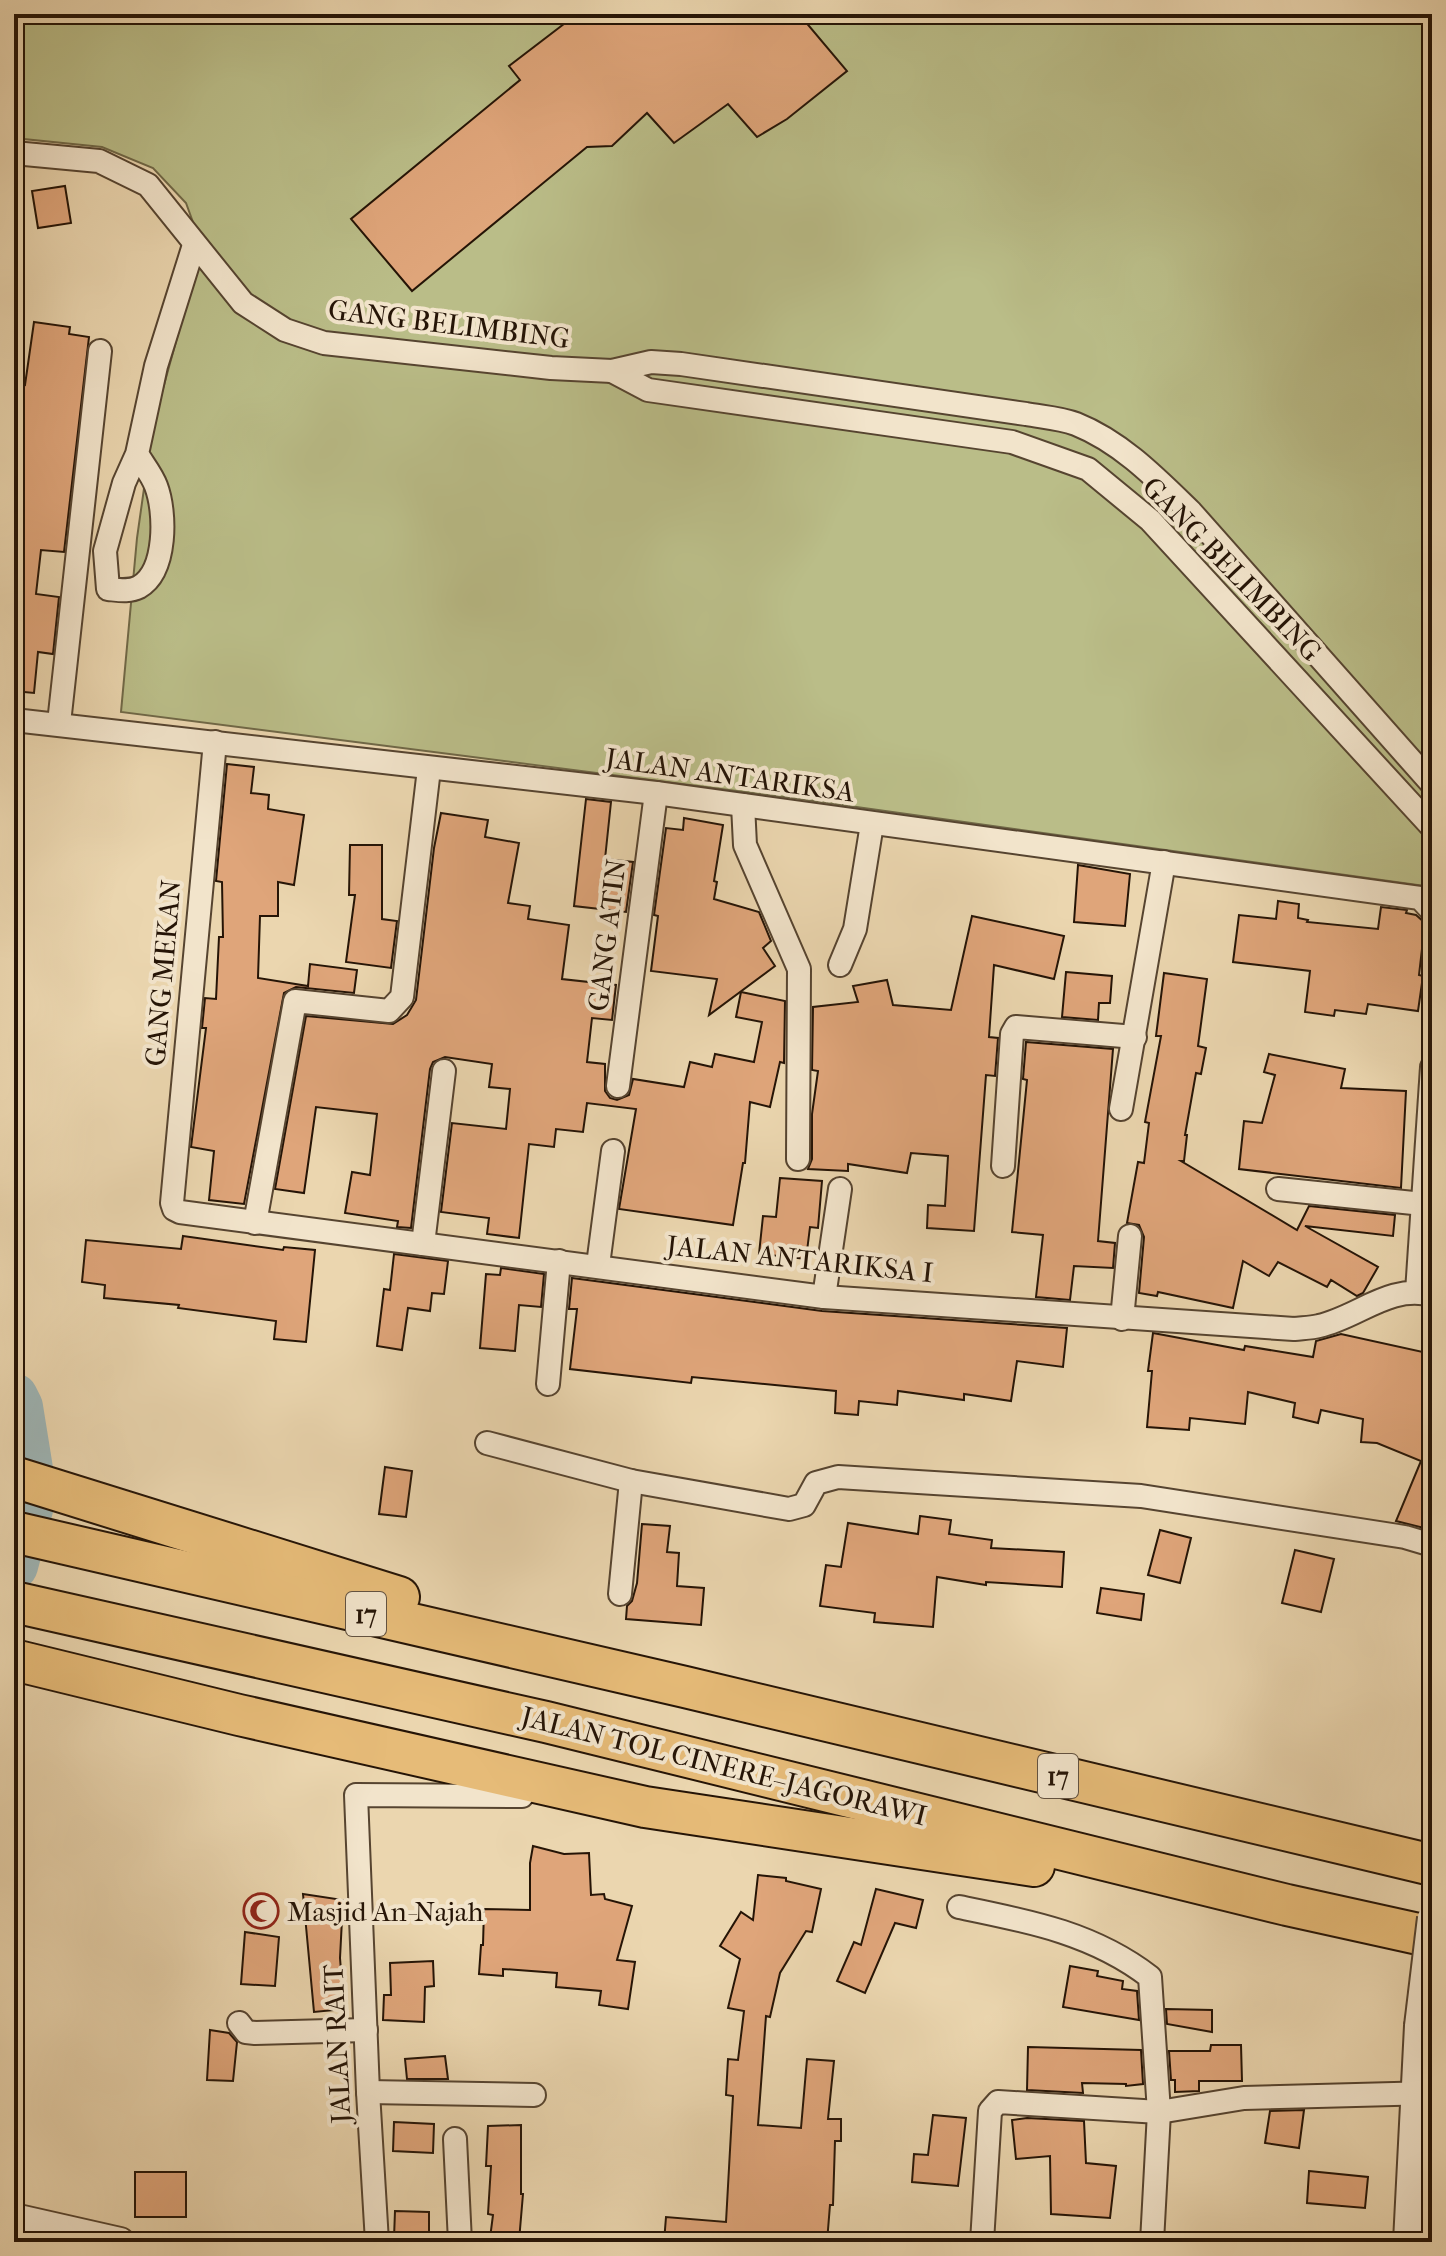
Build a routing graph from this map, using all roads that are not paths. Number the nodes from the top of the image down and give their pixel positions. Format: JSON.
{"nodes":[{"id":1,"x":14,"y":153,"type":"edge"},
{"id":2,"x":194,"y":245,"type":"junction"},
{"id":3,"x":100,"y":351,"type":"dead end"},
{"id":4,"x":612,"y":371,"type":"junction"},
{"id":5,"x":1110,"y":441,"type":"junction"},
{"id":6,"x":137,"y":454,"type":"junction"},
{"id":7,"x":1088,"y":469,"type":"junction"},
{"id":8,"x":14,"y":720,"type":"edge"},
{"id":9,"x":59,"y":723,"type":"junction"},
{"id":10,"x":215,"y":742,"type":"junction"},
{"id":11,"x":429,"y":769,"type":"junction"},
{"id":12,"x":1432,"y":784,"type":"edge"},
{"id":13,"x":656,"y":793,"type":"junction"},
{"id":14,"x":743,"y":805,"type":"junction"},
{"id":15,"x":872,"y":824,"type":"junction"},
{"id":16,"x":1432,"y":827,"type":"edge"},
{"id":17,"x":1164,"y":862,"type":"junction"},
{"id":18,"x":1432,"y":911,"type":"edge"},
{"id":19,"x":840,"y":965,"type":"dead end"},
{"id":20,"x":1135,"y":1037,"type":"junction"},
{"id":21,"x":1432,"y":1067,"type":"edge"},
{"id":22,"x":444,"y":1071,"type":"dead end"},
{"id":23,"x":618,"y":1086,"type":"dead end"},
{"id":24,"x":1121,"y":1109,"type":"dead end"},
{"id":25,"x":613,"y":1151,"type":"dead end"},
{"id":26,"x":798,"y":1159,"type":"dead end"},
{"id":27,"x":1003,"y":1166,"type":"dead end"},
{"id":28,"x":840,"y":1189,"type":"dead end"},
{"id":29,"x":1278,"y":1189,"type":"dead end"},
{"id":30,"x":1423,"y":1204,"type":"junction"},
{"id":31,"x":174,"y":1209,"type":"joint"},
{"id":32,"x":255,"y":1223,"type":"junction"},
{"id":33,"x":1130,"y":1236,"type":"dead end"},
{"id":34,"x":423,"y":1244,"type":"junction"},
{"id":35,"x":559,"y":1261,"type":"junction"},
{"id":36,"x":598,"y":1265,"type":"junction"},
{"id":37,"x":1425,"y":1294,"type":"edge"},
{"id":38,"x":824,"y":1297,"type":"junction"},
{"id":39,"x":1122,"y":1319,"type":"junction"},
{"id":40,"x":548,"y":1384,"type":"dead end"},
{"id":41,"x":487,"y":1443,"type":"dead end"},
{"id":42,"x":14,"y":1477,"type":"edge"},
{"id":43,"x":631,"y":1481,"type":"junction"},
{"id":44,"x":31,"y":1537,"type":"edge"},
{"id":45,"x":1432,"y":1545,"type":"edge"},
{"id":46,"x":620,"y":1594,"type":"dead end"},
{"id":47,"x":24,"y":1605,"type":"edge"},
{"id":48,"x":14,"y":1660,"type":"edge"},
{"id":49,"x":14,"y":1683,"type":"edge"},
{"id":50,"x":685,"y":1687,"type":"junction"},
{"id":51,"x":239,"y":1715,"type":"junction"},
{"id":52,"x":522,"y":1796,"type":"dead end"},
{"id":53,"x":1432,"y":1865,"type":"edge"},
{"id":54,"x":1287,"y":1905,"type":"junction"},
{"id":55,"x":959,"y":1907,"type":"dead end"},
{"id":56,"x":1432,"y":1918,"type":"edge"},
{"id":57,"x":1432,"y":1937,"type":"edge"},
{"id":58,"x":239,"y":2023,"type":"dead end"},
{"id":59,"x":366,"y":2030,"type":"junction"},
{"id":60,"x":368,"y":2092,"type":"junction"},
{"id":61,"x":1424,"y":2092,"type":"edge"},
{"id":62,"x":534,"y":2095,"type":"dead end"},
{"id":63,"x":1159,"y":2112,"type":"junction"},
{"id":64,"x":455,"y":2139,"type":"dead end"},
{"id":65,"x":14,"y":2218,"type":"edge"},
{"id":66,"x":120,"y":2242,"type":"edge"},
{"id":67,"x":377,"y":2242,"type":"edge"},
{"id":68,"x":460,"y":2242,"type":"edge"},
{"id":69,"x":982,"y":2242,"type":"edge"},
{"id":70,"x":1152,"y":2242,"type":"edge"},
{"id":71,"x":1408,"y":2242,"type":"edge"}],
"edges":[{"from":1,"to":2,"type":"street","name":"GANG BELIMBING"},
{"from":2,"to":4,"type":"street","name":"GANG BELIMBING"},
{"from":2,"to":6,"type":"street"},
{"from":3,"to":9,"type":"street"},
{"from":4,"to":5,"type":"street","name":"GANG BELIMBING"},
{"from":4,"to":7,"type":"street","name":"GANG BELIMBING"},
{"from":5,"to":7,"type":"street"},
{"from":5,"to":12,"type":"street","name":"GANG BELIMBING"},
{"from":6,"to":6,"type":"street"},
{"from":7,"to":16,"type":"street","name":"GANG BELIMBING"},
{"from":8,"to":9,"type":"street","name":"JALAN ANTARIKSA"},
{"from":9,"to":10,"type":"street","name":"JALAN ANTARIKSA"},
{"from":10,"to":11,"type":"street","name":"JALAN ANTARIKSA"},
{"from":10,"to":31,"type":"street","name":"GANG MEKAN"},
{"from":11,"to":13,"type":"street","name":"JALAN ANTARIKSA"},
{"from":11,"to":32,"type":"street"},
{"from":13,"to":14,"type":"street","name":"JALAN ANTARIKSA"},
{"from":13,"to":23,"type":"street","name":"GANG ATIN"},
{"from":14,"to":15,"type":"street","name":"JALAN ANTARIKSA"},
{"from":14,"to":26,"type":"street"},
{"from":15,"to":17,"type":"street","name":"JALAN ANTARIKSA"},
{"from":15,"to":19,"type":"street"},
{"from":17,"to":18,"type":"street","name":"JALAN ANTARIKSA"},
{"from":17,"to":20,"type":"street"},
{"from":20,"to":24,"type":"street"},
{"from":20,"to":27,"type":"street"},
{"from":21,"to":30,"type":"street"},
{"from":22,"to":34,"type":"street"},
{"from":25,"to":36,"type":"street"},
{"from":28,"to":38,"type":"street"},
{"from":29,"to":30,"type":"street"},
{"from":30,"to":37,"type":"street"},
{"from":31,"to":32,"type":"street","name":"JALAN ANTARIKSA I"},
{"from":32,"to":34,"type":"street","name":"JALAN ANTARIKSA I"},
{"from":33,"to":39,"type":"street"},
{"from":34,"to":35,"type":"street","name":"JALAN ANTARIKSA I"},
{"from":35,"to":36,"type":"street","name":"JALAN ANTARIKSA I"},
{"from":35,"to":40,"type":"street"},
{"from":36,"to":38,"type":"street","name":"JALAN ANTARIKSA I"},
{"from":37,"to":39,"type":"street","name":"JALAN ANTARIKSA I"},
{"from":38,"to":39,"type":"street","name":"JALAN ANTARIKSA I"},
{"from":41,"to":43,"type":"street"},
{"from":42,"to":50,"type":"highway"},
{"from":43,"to":45,"type":"street"},
{"from":43,"to":46,"type":"street"},
{"from":44,"to":50,"type":"highway","number":"17"},
{"from":47,"to":54,"type":"highway","name":"JALAN TOL CINERE–JAGORAWI","number":"17"},
{"from":48,"to":51,"type":"highway"},
{"from":49,"to":51,"type":"highway"},
{"from":50,"to":53,"type":"highway","number":"17"},
{"from":51,"to":54,"type":"highway"},
{"from":52,"to":59,"type":"street","name":"JALAN RAIT"},
{"from":54,"to":57,"type":"highway","name":"JALAN TOL CINERE–JAGORAWI","number":"17"},
{"from":55,"to":63,"type":"street"},
{"from":56,"to":61,"type":"street","bridge":true},
{"from":58,"to":59,"type":"street"},
{"from":59,"to":60,"type":"street","name":"JALAN RAIT"},
{"from":60,"to":62,"type":"street"},
{"from":60,"to":67,"type":"street","name":"JALAN RAIT"},
{"from":61,"to":63,"type":"street"},
{"from":61,"to":71,"type":"street"},
{"from":63,"to":69,"type":"street"},
{"from":63,"to":70,"type":"street"},
{"from":64,"to":68,"type":"street"},
{"from":65,"to":66,"type":"street"}]}
